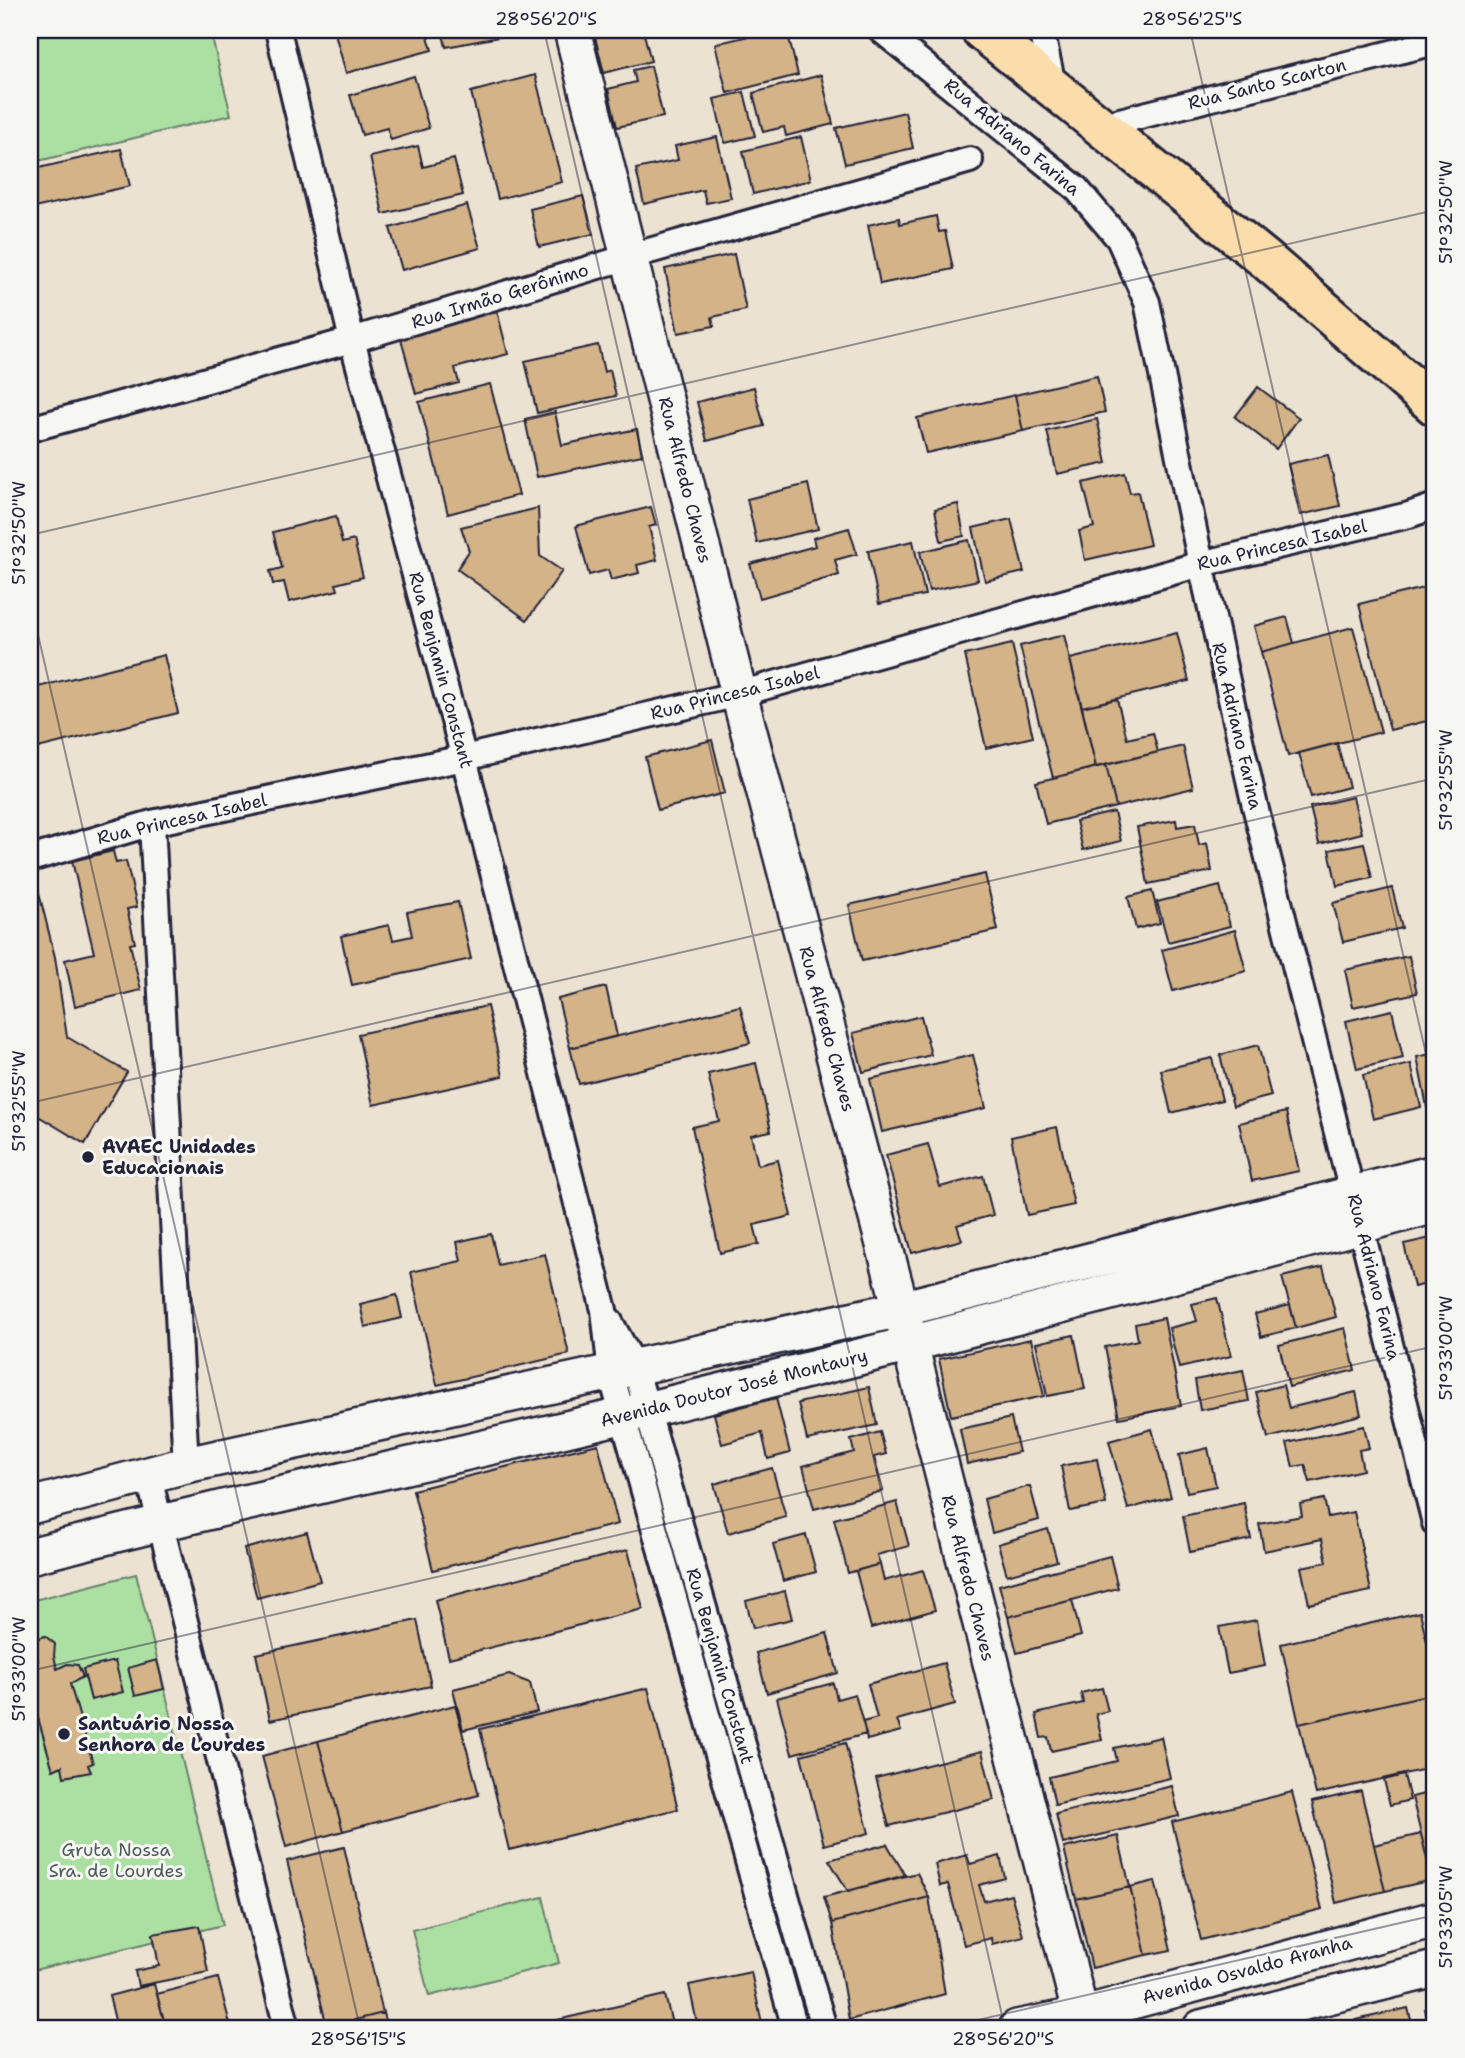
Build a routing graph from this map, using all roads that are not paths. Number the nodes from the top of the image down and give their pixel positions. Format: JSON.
{"nodes":[{"id":1,"x":278,"y":30,"type":"edge"},
{"id":2,"x":572,"y":30,"type":"edge"},
{"id":3,"x":881,"y":30,"type":"edge"},
{"id":4,"x":981,"y":30,"type":"edge"},
{"id":5,"x":1041,"y":30,"type":"edge"},
{"id":6,"x":1435,"y":42,"type":"edge"},
{"id":7,"x":1055,"y":89,"type":"junction"},
{"id":8,"x":1100,"y":126,"type":"junction"},
{"id":9,"x":970,"y":160,"type":"dead end"},
{"id":10,"x":628,"y":257,"type":"junction"},
{"id":11,"x":352,"y":340,"type":"junction"},
{"id":12,"x":1435,"y":406,"type":"edge"},
{"id":13,"x":30,"y":429,"type":"edge"},
{"id":14,"x":1435,"y":506,"type":"edge"},
{"id":15,"x":1201,"y":564,"type":"junction"},
{"id":16,"x":739,"y":694,"type":"junction"},
{"id":17,"x":464,"y":758,"type":"junction"},
{"id":18,"x":152,"y":823,"type":"junction"},
{"id":19,"x":30,"y":859,"type":"edge"},
{"id":20,"x":1435,"y":1172,"type":"edge"},
{"id":21,"x":1435,"y":1205,"type":"edge"},
{"id":22,"x":1357,"y":1210,"type":"junction"},
{"id":23,"x":901,"y":1309,"type":"junction"},
{"id":24,"x":909,"y":1346,"type":"junction"},
{"id":25,"x":623,"y":1370,"type":"junction"},
{"id":26,"x":635,"y":1413,"type":"junction"},
{"id":27,"x":186,"y":1465,"type":"junction"},
{"id":28,"x":148,"y":1474,"type":"junction"},
{"id":29,"x":30,"y":1506,"type":"edge"},
{"id":30,"x":162,"y":1521,"type":"junction"},
{"id":31,"x":1435,"y":1523,"type":"edge"},
{"id":32,"x":30,"y":1556,"type":"edge"},
{"id":33,"x":1435,"y":1919,"type":"edge"},
{"id":34,"x":1435,"y":1969,"type":"edge"},
{"id":35,"x":1082,"y":2021,"type":"edge"},
{"id":36,"x":288,"y":2028,"type":"edge"},
{"id":37,"x":795,"y":2028,"type":"edge"},
{"id":38,"x":824,"y":2028,"type":"edge"},
{"id":39,"x":1017,"y":2028,"type":"edge"},
{"id":40,"x":1201,"y":2028,"type":"edge"}],
"edges":[{"from":1,"to":11,"type":"street","name":"Rua Benjamin Constant"},
{"from":2,"to":10,"type":"street","name":"Rua Alfredo Chaves"},
{"from":3,"to":15,"type":"street","name":"Rua Adriano Farina"},
{"from":4,"to":7,"type":"highway"},
{"from":5,"to":7,"type":"street"},
{"from":6,"to":8,"type":"street","name":"Rua Santo Scarton"},
{"from":7,"to":8,"type":"highway"},
{"from":8,"to":12,"type":"highway"},
{"from":9,"to":10,"type":"street","name":"Rua Irmão Gerônimo"},
{"from":10,"to":11,"type":"street","name":"Rua Irmão Gerônimo"},
{"from":10,"to":16,"type":"street","name":"Rua Alfredo Chaves"},
{"from":11,"to":13,"type":"street","name":"Rua Irmão Gerônimo"},
{"from":11,"to":17,"type":"street","name":"Rua Benjamin Constant"},
{"from":14,"to":15,"type":"street","name":"Rua Princesa Isabel"},
{"from":15,"to":16,"type":"street","name":"Rua Princesa Isabel"},
{"from":15,"to":22,"type":"street","name":"Rua Adriano Farina"},
{"from":16,"to":17,"type":"street","name":"Rua Princesa Isabel"},
{"from":16,"to":23,"type":"street","name":"Rua Alfredo Chaves"},
{"from":17,"to":18,"type":"street","name":"Rua Princesa Isabel"},
{"from":17,"to":25,"type":"street","name":"Rua Benjamin Constant"},
{"from":18,"to":19,"type":"street","name":"Rua Princesa Isabel"},
{"from":18,"to":27,"type":"street"},
{"from":20,"to":22,"type":"street","name":"Avenida Doutor José Montaury"},
{"from":21,"to":22,"type":"street","name":"Avenida Doutor José Montaury"},
{"from":22,"to":23,"type":"street","name":"Avenida Doutor José Montaury"},
{"from":22,"to":24,"type":"street","name":"Avenida Doutor José Montaury"},
{"from":22,"to":31,"type":"street","name":"Rua Adriano Farina"},
{"from":23,"to":24,"type":"street","name":"Rua Alfredo Chaves"},
{"from":23,"to":25,"type":"street","name":"Avenida Doutor José Montaury"},
{"from":24,"to":26,"type":"street","name":"Avenida Doutor José Montaury"},
{"from":24,"to":35,"type":"street","name":"Rua Alfredo Chaves"},
{"from":25,"to":26,"type":"street","name":"Rua Benjamin Constant"},
{"from":25,"to":27,"type":"street","name":"Avenida Doutor José Montaury"},
{"from":26,"to":30,"type":"street","name":"Avenida Doutor José Montaury"},
{"from":26,"to":37,"type":"street","name":"Rua Benjamin Constant"},
{"from":26,"to":38,"type":"street","name":"Rua Benjamin Constant"},
{"from":27,"to":28,"type":"street","name":"Avenida Doutor José Montaury"},
{"from":28,"to":29,"type":"street","name":"Avenida Doutor José Montaury"},
{"from":28,"to":30,"type":"street"},
{"from":30,"to":32,"type":"street","name":"Avenida Doutor José Montaury"},
{"from":30,"to":36,"type":"street"},
{"from":33,"to":35,"type":"street","name":"Avenida Osvaldo Aranha"},
{"from":34,"to":40,"type":"street"},
{"from":35,"to":39,"type":"street","name":"Avenida Osvaldo Aranha"}]}
